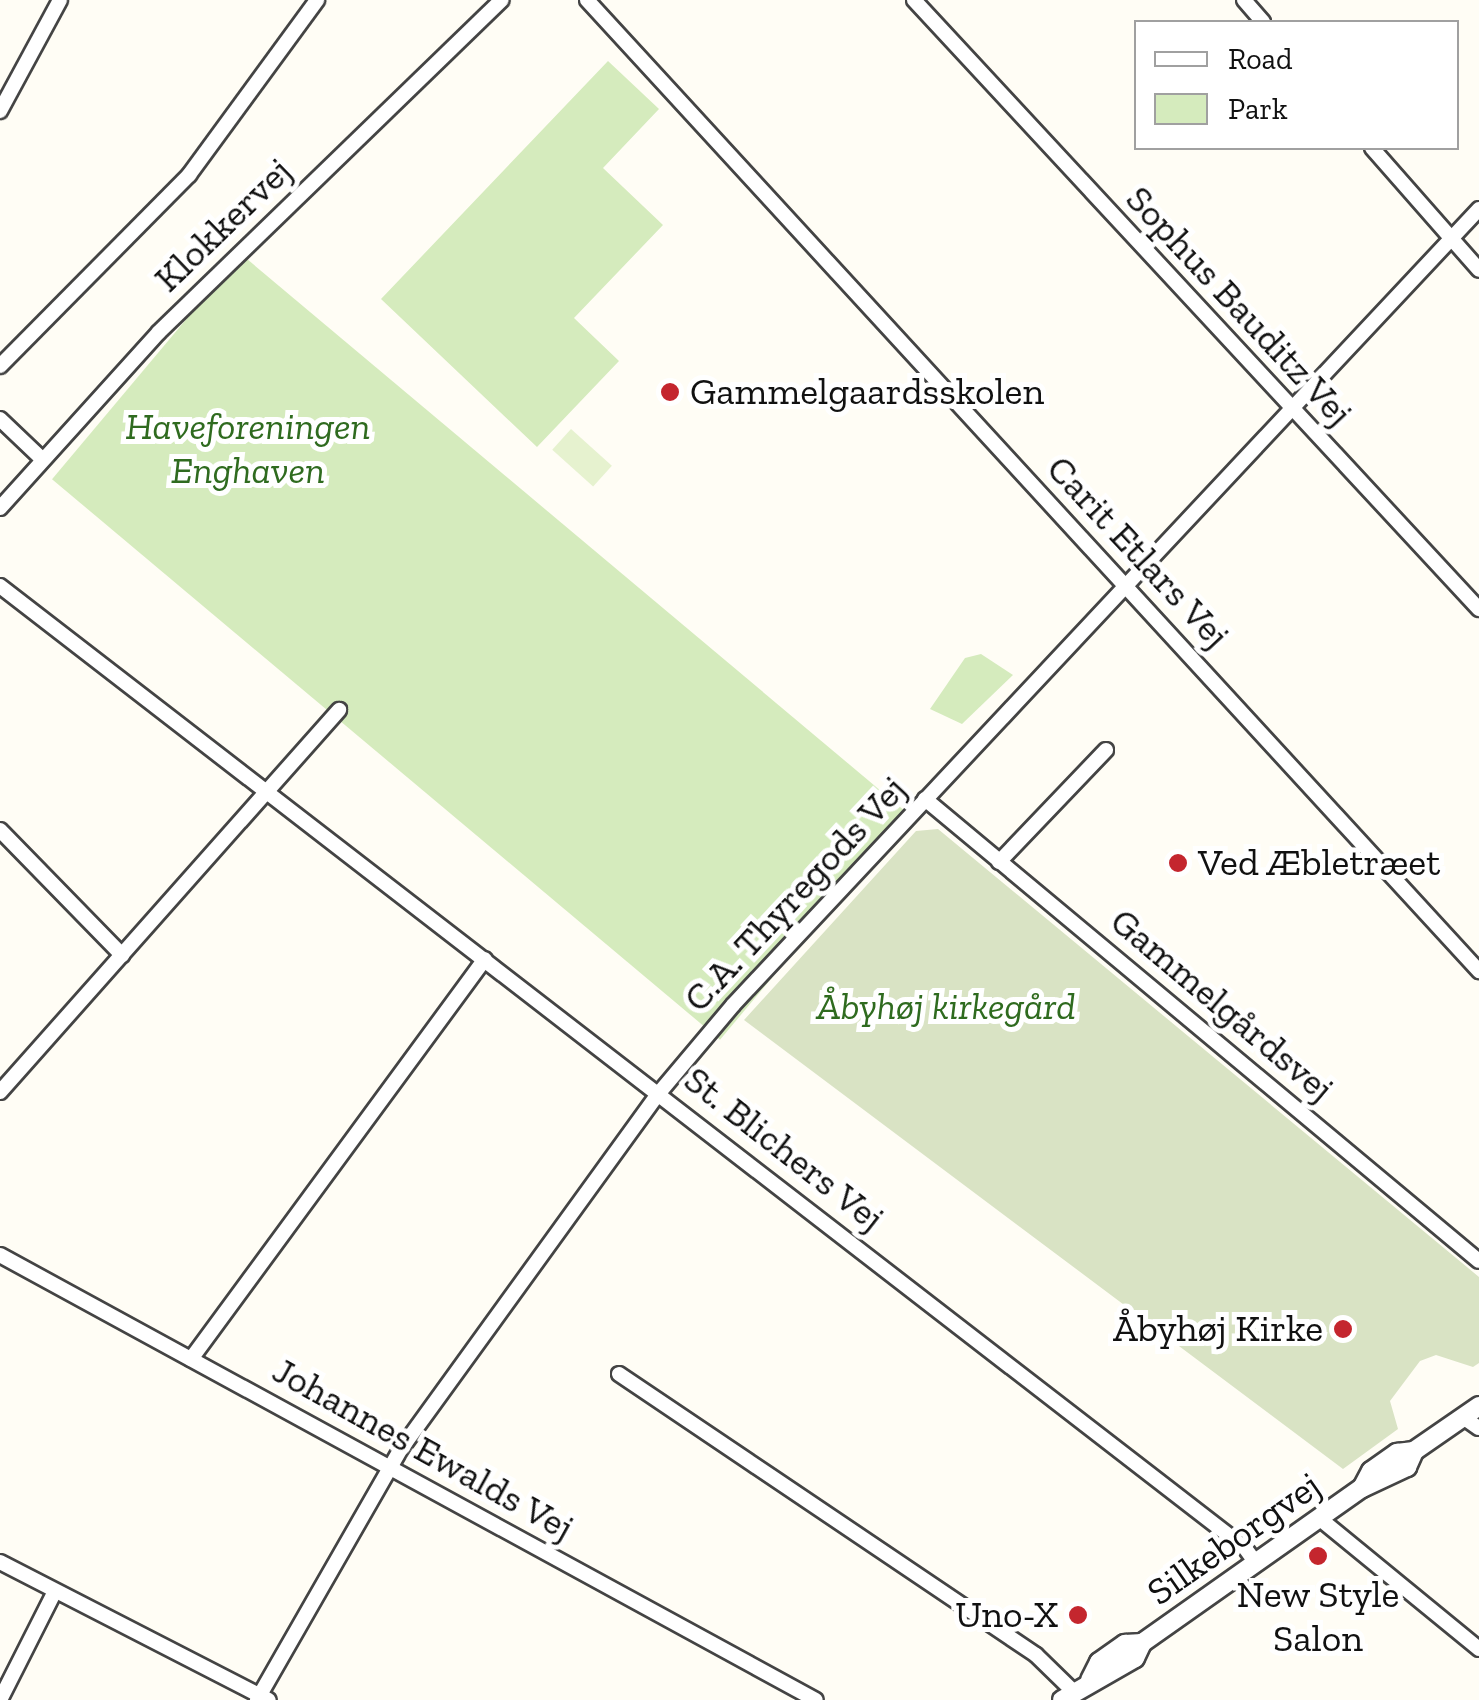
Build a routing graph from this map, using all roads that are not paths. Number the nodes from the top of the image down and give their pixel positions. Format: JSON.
{"nodes":[{"id":1,"x":60,"y":0,"type":"edge"},
{"id":2,"x":316,"y":0,"type":"edge"},
{"id":3,"x":502,"y":0,"type":"edge"},
{"id":4,"x":587,"y":0,"type":"edge"},
{"id":5,"x":914,"y":0,"type":"edge"},
{"id":6,"x":1244,"y":0,"type":"edge"},
{"id":7,"x":1262,"y":20,"type":"edge"},
{"id":8,"x":0,"y":111,"type":"edge"},
{"id":9,"x":1374,"y":150,"type":"edge"},
{"id":10,"x":1479,"y":209,"type":"edge"},
{"id":11,"x":1452,"y":238,"type":"junction"},
{"id":12,"x":1479,"y":270,"type":"edge"},
{"id":13,"x":0,"y":366,"type":"edge"},
{"id":14,"x":1290,"y":410,"type":"junction"},
{"id":15,"x":0,"y":420,"type":"edge"},
{"id":16,"x":42,"y":460,"type":"junction"},
{"id":17,"x":0,"y":508,"type":"edge"},
{"id":18,"x":0,"y":586,"type":"edge"},
{"id":19,"x":1127,"y":588,"type":"junction"},
{"id":20,"x":1479,"y":608,"type":"edge"},
{"id":21,"x":340,"y":710,"type":"dead end"},
{"id":22,"x":1106,"y":750,"type":"dead end"},
{"id":23,"x":267,"y":791,"type":"junction"},
{"id":24,"x":925,"y":799,"type":"junction"},
{"id":25,"x":0,"y":830,"type":"edge"},
{"id":26,"x":999,"y":862,"type":"junction"},
{"id":27,"x":122,"y":955,"type":"junction"},
{"id":28,"x":485,"y":959,"type":"junction"},
{"id":29,"x":1477,"y":964,"type":"edge"},
{"id":30,"x":0,"y":1092,"type":"edge"},
{"id":31,"x":659,"y":1094,"type":"junction"},
{"id":32,"x":0,"y":1255,"type":"edge"},
{"id":33,"x":1479,"y":1261,"type":"edge"},
{"id":34,"x":191,"y":1360,"type":"junction"},
{"id":35,"x":619,"y":1374,"type":"dead end"},
{"id":36,"x":1479,"y":1406,"type":"edge"},
{"id":37,"x":1463,"y":1417,"type":"junction"},
{"id":38,"x":1479,"y":1428,"type":"edge"},
{"id":39,"x":389,"y":1467,"type":"junction"},
{"id":40,"x":1319,"y":1518,"type":"junction"},
{"id":41,"x":0,"y":1562,"type":"edge"},
{"id":42,"x":1256,"y":1563,"type":"junction"},
{"id":43,"x":54,"y":1593,"type":"junction"},
{"id":44,"x":1479,"y":1649,"type":"edge"},
{"id":45,"x":1068,"y":1696,"type":"edge"},
{"id":46,"x":262,"y":1698,"type":"edge"},
{"id":47,"x":0,"y":1700,"type":"edge"},
{"id":48,"x":816,"y":1700,"type":"edge"}],
"edges":[{"from":1,"to":8,"type":"street"},
{"from":2,"to":13,"type":"street"},
{"from":3,"to":16,"type":"street","name":"Klokkervej"},
{"from":4,"to":19,"type":"street","name":"Carit Etlars Vej"},
{"from":5,"to":14,"type":"street","name":"Sophus Bauditz Vej"},
{"from":6,"to":7,"type":"street"},
{"from":9,"to":11,"type":"street"},
{"from":10,"to":11,"type":"street","name":"C.A. Thyregods Vej"},
{"from":11,"to":12,"type":"street"},
{"from":11,"to":14,"type":"street","name":"C.A. Thyregods Vej"},
{"from":14,"to":19,"type":"street","name":"C.A. Thyregods Vej"},
{"from":14,"to":20,"type":"street","name":"Sophus Bauditz Vej"},
{"from":15,"to":16,"type":"street"},
{"from":16,"to":17,"type":"street","name":"Klokkervej"},
{"from":18,"to":23,"type":"street","name":"St. Blichers Vej"},
{"from":19,"to":24,"type":"street","name":"C.A. Thyregods Vej"},
{"from":19,"to":29,"type":"street","name":"Carit Etlars Vej"},
{"from":21,"to":23,"type":"street"},
{"from":22,"to":26,"type":"street"},
{"from":23,"to":27,"type":"street"},
{"from":23,"to":28,"type":"street","name":"St. Blichers Vej"},
{"from":24,"to":26,"type":"street","name":"Gammelgårdsvej"},
{"from":24,"to":31,"type":"street","name":"C.A. Thyregods Vej"},
{"from":25,"to":27,"type":"street"},
{"from":26,"to":33,"type":"street","name":"Gammelgårdsvej"},
{"from":27,"to":30,"type":"street"},
{"from":28,"to":31,"type":"street","name":"St. Blichers Vej"},
{"from":28,"to":34,"type":"street"},
{"from":31,"to":39,"type":"street","name":"C.A. Thyregods Vej"},
{"from":31,"to":42,"type":"street","name":"St. Blichers Vej"},
{"from":32,"to":34,"type":"street","name":"Johannes Ewalds Vej"},
{"from":34,"to":39,"type":"street","name":"Johannes Ewalds Vej"},
{"from":35,"to":45,"type":"street"},
{"from":36,"to":37,"type":"street","name":"Silkeborgvej"},
{"from":37,"to":38,"type":"street"},
{"from":37,"to":40,"type":"street","name":"Silkeborgvej"},
{"from":39,"to":46,"type":"street","name":"C.A. Thyregods Vej"},
{"from":39,"to":48,"type":"street","name":"Johannes Ewalds Vej"},
{"from":40,"to":42,"type":"street","name":"Silkeborgvej"},
{"from":40,"to":44,"type":"street"},
{"from":41,"to":43,"type":"street"},
{"from":42,"to":45,"type":"street","name":"Silkeborgvej"},
{"from":43,"to":46,"type":"street"},
{"from":43,"to":47,"type":"street"}]}
